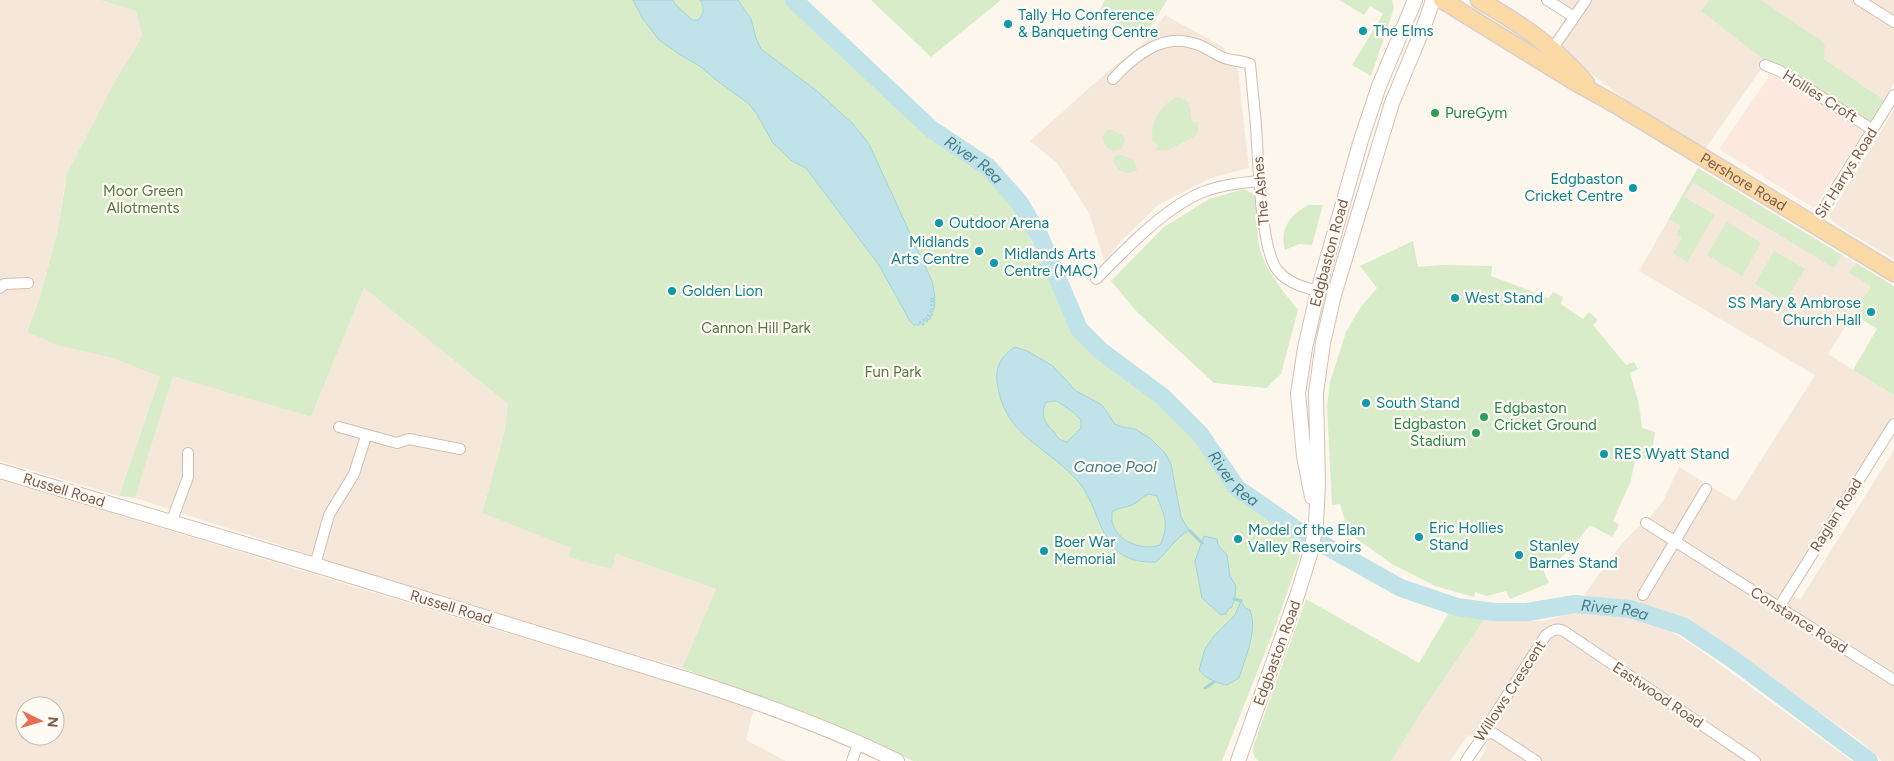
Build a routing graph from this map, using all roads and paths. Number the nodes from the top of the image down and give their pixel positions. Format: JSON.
{"nodes":[{"id":1,"x":1414,"y":0,"type":"edge"},
{"id":2,"x":1432,"y":0,"type":"edge"},
{"id":3,"x":1442,"y":0,"type":"edge"},
{"id":4,"x":1479,"y":0,"type":"edge"},
{"id":5,"x":1547,"y":0,"type":"edge"},
{"id":6,"x":1586,"y":0,"type":"edge"},
{"id":7,"x":1859,"y":0,"type":"edge"},
{"id":8,"x":1574,"y":18,"type":"junction"},
{"id":9,"x":1894,"y":22,"type":"edge"},
{"id":10,"x":1552,"y":48,"type":"junction"},
{"id":11,"x":1766,"y":65,"type":"dead end"},
{"id":12,"x":1113,"y":79,"type":"dead end"},
{"id":13,"x":1594,"y":92,"type":"junction"},
{"id":14,"x":1894,"y":95,"type":"edge"},
{"id":15,"x":1873,"y":130,"type":"junction"},
{"id":16,"x":1259,"y":181,"type":"junction"},
{"id":17,"x":1346,"y":194,"type":"junction"},
{"id":18,"x":1363,"y":198,"type":"junction"},
{"id":19,"x":1814,"y":226,"type":"junction"},
{"id":20,"x":1894,"y":273,"type":"edge"},
{"id":21,"x":1096,"y":279,"type":"dead end"},
{"id":22,"x":28,"y":283,"type":"dead end"},
{"id":23,"x":0,"y":288,"type":"edge"},
{"id":24,"x":1318,"y":291,"type":"junction"},
{"id":25,"x":1334,"y":295,"type":"junction"},
{"id":26,"x":1316,"y":393,"type":"junction"},
{"id":27,"x":1298,"y":394,"type":"junction"},
{"id":28,"x":1894,"y":424,"type":"edge"},
{"id":29,"x":339,"y":427,"type":"dead end"},
{"id":30,"x":366,"y":436,"type":"junction"},
{"id":31,"x":460,"y":449,"type":"dead end"},
{"id":32,"x":188,"y":453,"type":"dead end"},
{"id":33,"x":0,"y":471,"type":"edge"},
{"id":34,"x":1706,"y":489,"type":"dead end"},
{"id":35,"x":1316,"y":519,"type":"junction"},
{"id":36,"x":171,"y":523,"type":"junction"},
{"id":37,"x":1646,"y":523,"type":"dead end"},
{"id":38,"x":1675,"y":542,"type":"junction"},
{"id":39,"x":316,"y":565,"type":"junction"},
{"id":40,"x":1643,"y":596,"type":"dead end"},
{"id":41,"x":1779,"y":607,"type":"junction"},
{"id":42,"x":1561,"y":629,"type":"joint"},
{"id":43,"x":1894,"y":680,"type":"edge"},
{"id":44,"x":1486,"y":734,"type":"junction"},
{"id":45,"x":858,"y":744,"type":"junction"},
{"id":46,"x":852,"y":761,"type":"edge"},
{"id":47,"x":896,"y":761,"type":"edge"},
{"id":48,"x":1238,"y":761,"type":"edge"},
{"id":49,"x":1466,"y":761,"type":"edge"},
{"id":50,"x":1536,"y":761,"type":"edge"},
{"id":51,"x":1755,"y":761,"type":"edge"}],
"edges":[{"from":1,"to":17,"type":"main road","name":"Edgbaston Road"},
{"from":2,"to":18,"type":"main road","name":"Edgbaston Road"},
{"from":3,"to":13,"type":"main road","name":"Pershore Road"},
{"from":4,"to":10,"type":"main road","name":"Pershore Road"},
{"from":5,"to":8,"type":"street"},
{"from":6,"to":8,"type":"street"},
{"from":7,"to":9,"type":"street"},
{"from":8,"to":10,"type":"street"},
{"from":10,"to":13,"type":"main road","name":"Pershore Road"},
{"from":11,"to":15,"type":"street","name":"Hollies Croft"},
{"from":12,"to":16,"type":"street","name":"The Ashes"},
{"from":13,"to":19,"type":"main road","name":"Pershore Road"},
{"from":14,"to":15,"type":"street","name":"Sir Harrys Road"},
{"from":15,"to":19,"type":"street","name":"Sir Harrys Road"},
{"from":16,"to":21,"type":"street"},
{"from":16,"to":24,"type":"street","name":"The Ashes"},
{"from":17,"to":18,"type":"main road"},
{"from":17,"to":24,"type":"main road","name":"Edgbaston Road"},
{"from":18,"to":25,"type":"main road","name":"Edgbaston Road"},
{"from":19,"to":20,"type":"main road","name":"Pershore Road"},
{"from":22,"to":23,"type":"street"},
{"from":24,"to":25,"type":"main road"},
{"from":24,"to":27,"type":"main road","name":"Edgbaston Road"},
{"from":25,"to":26,"type":"main road","name":"Edgbaston Road"},
{"from":26,"to":27,"type":"main road"},
{"from":26,"to":35,"type":"main road","name":"Edgbaston Road"},
{"from":27,"to":35,"type":"main road","name":"Edgbaston Road"},
{"from":28,"to":41,"type":"street","name":"Raglan Road"},
{"from":29,"to":30,"type":"street"},
{"from":30,"to":31,"type":"street"},
{"from":30,"to":39,"type":"street"},
{"from":32,"to":36,"type":"street"},
{"from":33,"to":36,"type":"main road","name":"Russell Road"},
{"from":34,"to":38,"type":"street"},
{"from":35,"to":48,"type":"main road","name":"Edgbaston Road"},
{"from":36,"to":39,"type":"main road","name":"Russell Road"},
{"from":37,"to":38,"type":"street","name":"Constance Road"},
{"from":38,"to":40,"type":"street"},
{"from":38,"to":41,"type":"street","name":"Constance Road"},
{"from":39,"to":45,"type":"main road","name":"Russell Road"},
{"from":41,"to":43,"type":"street","name":"Constance Road"},
{"from":42,"to":44,"type":"street","name":"Willows Crescent"},
{"from":42,"to":51,"type":"street","name":"Eastwood Road"},
{"from":44,"to":49,"type":"street","name":"Willows Crescent"},
{"from":44,"to":50,"type":"street"},
{"from":45,"to":46,"type":"street"},
{"from":45,"to":47,"type":"main road","name":"Russell Road"}]}
